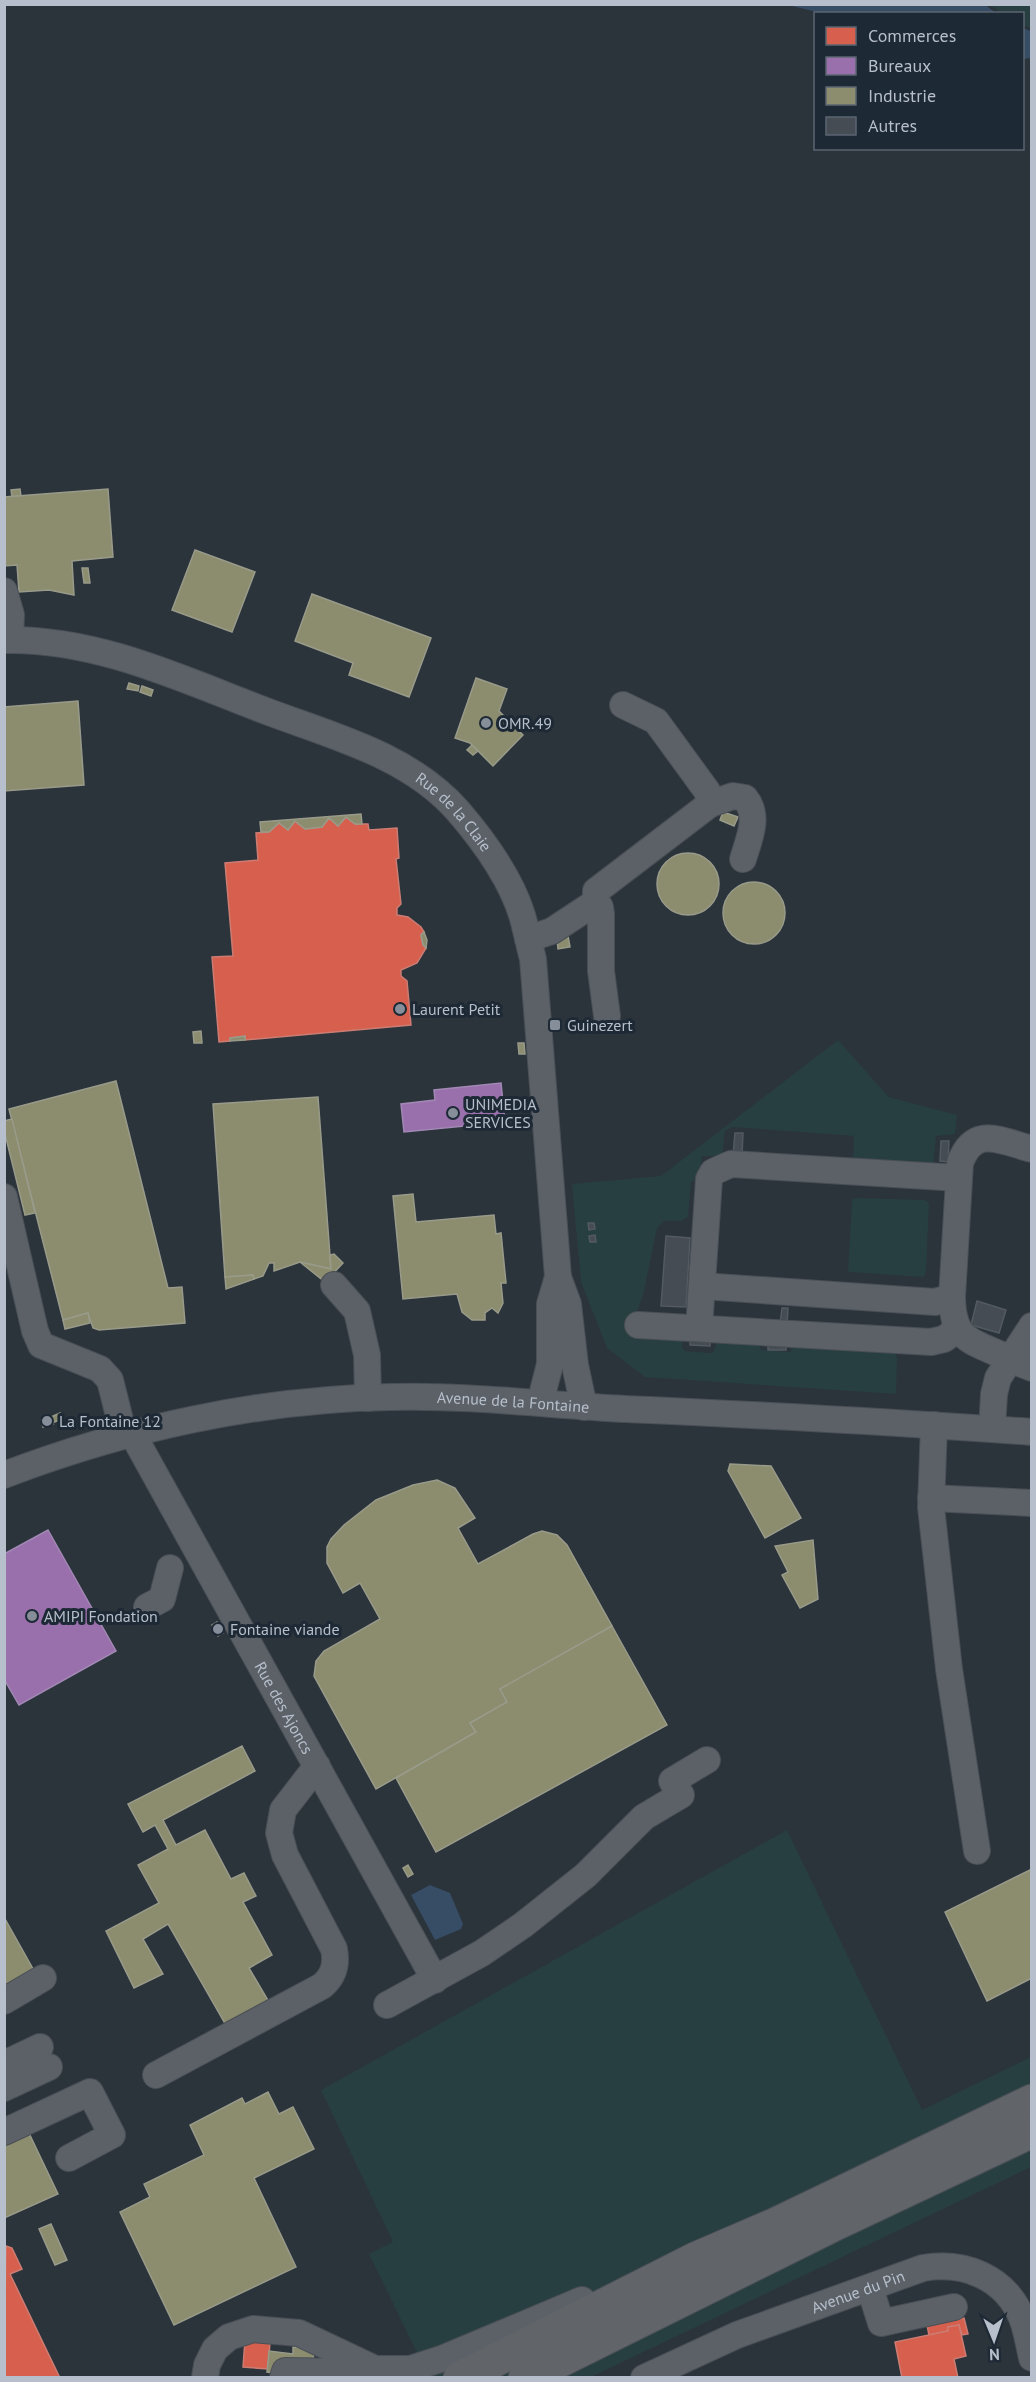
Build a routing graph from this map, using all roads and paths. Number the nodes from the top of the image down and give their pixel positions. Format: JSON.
{"nodes":[{"id":1,"x":4,"y":591,"type":"edge"},
{"id":2,"x":7,"y":640,"type":"edge"},
{"id":3,"x":623,"y":705,"type":"dead end"},
{"id":4,"x":710,"y":804,"type":"junction"},
{"id":5,"x":743,"y":860,"type":"dead end"},
{"id":6,"x":596,"y":902,"type":"junction"},
{"id":7,"x":528,"y":939,"type":"junction"},
{"id":8,"x":608,"y":1016,"type":"dead end"},
{"id":9,"x":1032,"y":1149,"type":"edge"},
{"id":10,"x":959,"y":1178,"type":"junction"},
{"id":11,"x":4,"y":1197,"type":"edge"},
{"id":12,"x":558,"y":1277,"type":"junction"},
{"id":13,"x":334,"y":1285,"type":"dead end"},
{"id":14,"x":702,"y":1286,"type":"junction"},
{"id":15,"x":952,"y":1297,"type":"junction"},
{"id":16,"x":638,"y":1325,"type":"dead end"},
{"id":17,"x":1032,"y":1326,"type":"edge"},
{"id":18,"x":699,"y":1328,"type":"junction"},
{"id":19,"x":958,"y":1329,"type":"junction"},
{"id":20,"x":1020,"y":1363,"type":"edge"},
{"id":21,"x":368,"y":1398,"type":"junction"},
{"id":22,"x":540,"y":1402,"type":"junction"},
{"id":23,"x":584,"y":1407,"type":"junction"},
{"id":24,"x":934,"y":1425,"type":"junction"},
{"id":25,"x":992,"y":1429,"type":"junction"},
{"id":26,"x":1032,"y":1431,"type":"edge"},
{"id":27,"x":128,"y":1435,"type":"junction"},
{"id":28,"x":4,"y":1475,"type":"edge"},
{"id":29,"x":931,"y":1498,"type":"junction"},
{"id":30,"x":1032,"y":1503,"type":"edge"},
{"id":31,"x":198,"y":1552,"type":"junction"},
{"id":32,"x":147,"y":1607,"type":"dead end"},
{"id":33,"x":707,"y":1760,"type":"dead end"},
{"id":34,"x":316,"y":1766,"type":"junction"},
{"id":35,"x":977,"y":1851,"type":"dead end"},
{"id":36,"x":43,"y":1978,"type":"dead end"},
{"id":37,"x":435,"y":1980,"type":"junction"},
{"id":38,"x":4,"y":2001,"type":"edge"},
{"id":39,"x":387,"y":2005,"type":"dead end"},
{"id":40,"x":4,"y":2064,"type":"edge"},
{"id":41,"x":156,"y":2075,"type":"dead end"},
{"id":42,"x":4,"y":2088,"type":"edge"},
{"id":43,"x":90,"y":2092,"type":"junction"},
{"id":44,"x":1032,"y":2101,"type":"edge"},
{"id":45,"x":4,"y":2112,"type":"edge"},
{"id":46,"x":1032,"y":2131,"type":"edge"},
{"id":47,"x":4,"y":2132,"type":"edge"},
{"id":48,"x":69,"y":2158,"type":"dead end"},
{"id":49,"x":695,"y":2259,"type":"junction"},
{"id":50,"x":870,"y":2288,"type":"junction"},
{"id":51,"x":954,"y":2307,"type":"dead end"},
{"id":52,"x":1032,"y":2358,"type":"edge"},
{"id":53,"x":375,"y":2369,"type":"junction"},
{"id":54,"x":206,"y":2378,"type":"edge"},
{"id":55,"x":283,"y":2378,"type":"edge"},
{"id":56,"x":460,"y":2378,"type":"edge"},
{"id":57,"x":525,"y":2378,"type":"edge"},
{"id":58,"x":644,"y":2378,"type":"edge"}],
"edges":[{"from":1,"to":2,"type":"street"},
{"from":2,"to":7,"type":"street","name":"Rue de la Claie"},
{"from":3,"to":4,"type":"street"},
{"from":4,"to":5,"type":"street"},
{"from":4,"to":6,"type":"street"},
{"from":6,"to":7,"type":"street"},
{"from":6,"to":8,"type":"street"},
{"from":7,"to":12,"type":"street","name":"Rue de la Claie"},
{"from":9,"to":10,"type":"street"},
{"from":10,"to":14,"type":"street"},
{"from":10,"to":15,"type":"street"},
{"from":11,"to":27,"type":"street","name":"Rue des Ajoncs"},
{"from":12,"to":22,"type":"street","name":"Rue de la Claie"},
{"from":12,"to":23,"type":"street","name":"Rue de la Claie"},
{"from":13,"to":21,"type":"street"},
{"from":14,"to":15,"type":"street"},
{"from":14,"to":18,"type":"street"},
{"from":15,"to":19,"type":"street"},
{"from":16,"to":18,"type":"street"},
{"from":17,"to":20,"type":"street"},
{"from":18,"to":19,"type":"street"},
{"from":19,"to":20,"type":"street"},
{"from":20,"to":25,"type":"street"},
{"from":21,"to":22,"type":"street","name":"Avenue de la Fontaine"},
{"from":21,"to":27,"type":"street","name":"Avenue de la Fontaine"},
{"from":22,"to":23,"type":"street","name":"Avenue de la Fontaine"},
{"from":23,"to":24,"type":"street","name":"Avenue de la Fontaine"},
{"from":24,"to":25,"type":"street","name":"Avenue de la Fontaine"},
{"from":24,"to":29,"type":"street"},
{"from":25,"to":26,"type":"street","name":"Avenue de la Fontaine"},
{"from":27,"to":28,"type":"street","name":"Avenue de la Fontaine"},
{"from":27,"to":31,"type":"street","name":"Rue des Ajoncs"},
{"from":29,"to":30,"type":"street"},
{"from":29,"to":35,"type":"street"},
{"from":31,"to":32,"type":"street"},
{"from":31,"to":34,"type":"street","name":"Rue des Ajoncs"},
{"from":33,"to":37,"type":"street"},
{"from":34,"to":37,"type":"street","name":"Rue des Ajoncs"},
{"from":34,"to":41,"type":"street"},
{"from":36,"to":38,"type":"street"},
{"from":37,"to":39,"type":"street"},
{"from":40,"to":42,"type":"street"},
{"from":43,"to":45,"type":"street"},
{"from":43,"to":47,"type":"street"},
{"from":43,"to":48,"type":"street"},
{"from":44,"to":49,"type":"highway"},
{"from":46,"to":57,"type":"highway"},
{"from":49,"to":53,"type":"street"},
{"from":49,"to":56,"type":"highway"},
{"from":50,"to":51,"type":"street"},
{"from":50,"to":52,"type":"street","name":"Avenue du Pin"},
{"from":50,"to":58,"type":"street","name":"Avenue du Pin"},
{"from":53,"to":54,"type":"street"},
{"from":53,"to":55,"type":"street"}]}
